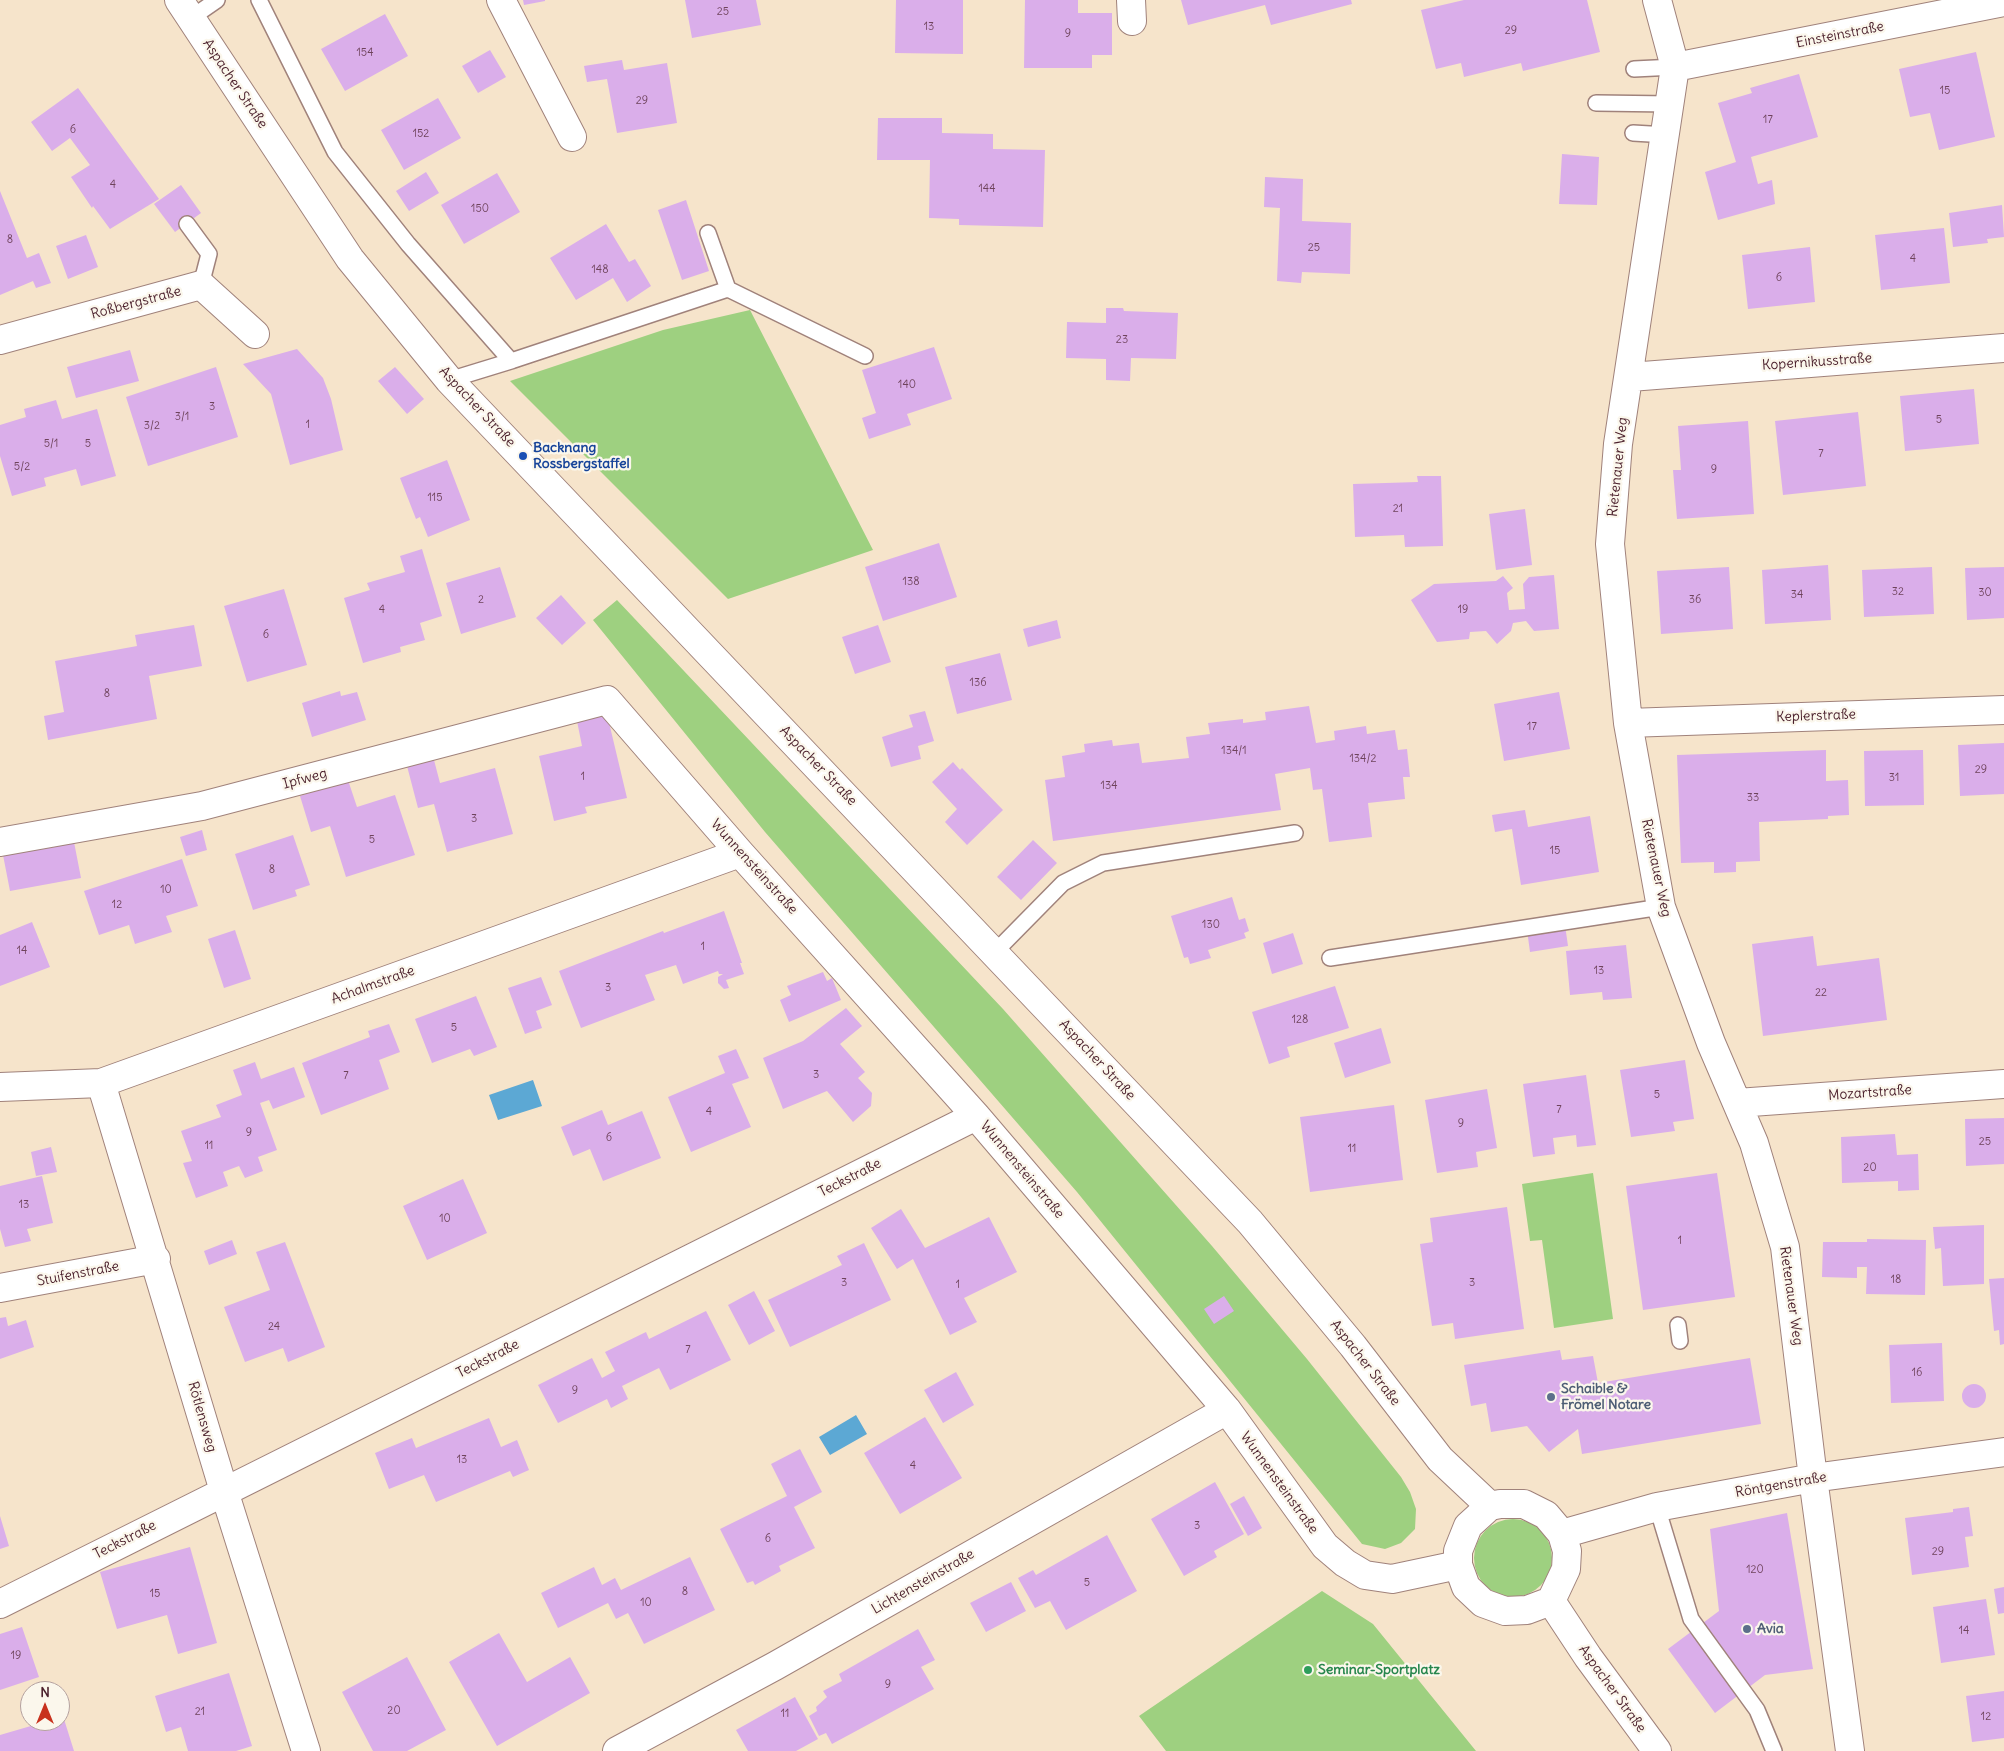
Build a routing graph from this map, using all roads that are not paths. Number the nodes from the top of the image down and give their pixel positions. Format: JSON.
{"nodes":[{"id":1,"x":217,"y":0,"type":"edge"},
{"id":2,"x":259,"y":0,"type":"edge"},
{"id":3,"x":502,"y":0,"type":"edge"},
{"id":4,"x":1656,"y":0,"type":"edge"},
{"id":5,"x":2004,"y":2,"type":"edge"},
{"id":6,"x":1958,"y":6,"type":"edge"},
{"id":7,"x":185,"y":9,"type":"edge"},
{"id":8,"x":1676,"y":67,"type":"junction"},
{"id":9,"x":1634,"y":69,"type":"dead end"},
{"id":10,"x":1596,"y":103,"type":"dead end"},
{"id":11,"x":1671,"y":104,"type":"junction"},
{"id":12,"x":1633,"y":134,"type":"dead end"},
{"id":13,"x":1667,"y":135,"type":"junction"},
{"id":14,"x":572,"y":137,"type":"dead end"},
{"id":15,"x":187,"y":224,"type":"dead end"},
{"id":16,"x":708,"y":233,"type":"dead end"},
{"id":17,"x":201,"y":284,"type":"junction"},
{"id":18,"x":728,"y":289,"type":"junction"},
{"id":19,"x":255,"y":334,"type":"dead end"},
{"id":20,"x":0,"y":340,"type":"edge"},
{"id":21,"x":2004,"y":348,"type":"edge"},
{"id":22,"x":865,"y":356,"type":"dead end"},
{"id":23,"x":511,"y":361,"type":"junction"},
{"id":24,"x":1630,"y":376,"type":"junction"},
{"id":25,"x":449,"y":380,"type":"junction"},
{"id":26,"x":607,"y":700,"type":"joint"},
{"id":27,"x":2004,"y":710,"type":"edge"},
{"id":28,"x":1628,"y":723,"type":"junction"},
{"id":29,"x":1295,"y":833,"type":"dead end"},
{"id":30,"x":0,"y":842,"type":"edge"},
{"id":31,"x":740,"y":853,"type":"junction"},
{"id":32,"x":1661,"y":907,"type":"junction"},
{"id":33,"x":995,"y":952,"type":"junction"},
{"id":34,"x":1330,"y":958,"type":"dead end"},
{"id":35,"x":101,"y":1083,"type":"junction"},
{"id":36,"x":2004,"y":1084,"type":"edge"},
{"id":37,"x":0,"y":1087,"type":"edge"},
{"id":38,"x":1737,"y":1103,"type":"junction"},
{"id":39,"x":976,"y":1116,"type":"junction"},
{"id":40,"x":156,"y":1259,"type":"junction"},
{"id":41,"x":0,"y":1288,"type":"edge"},
{"id":42,"x":1678,"y":1325,"type":"dead end"},
{"id":43,"x":1680,"y":1341,"type":"dead end"},
{"id":44,"x":1227,"y":1410,"type":"junction"},
{"id":45,"x":2004,"y":1452,"type":"edge"},
{"id":46,"x":1813,"y":1478,"type":"junction"},
{"id":47,"x":224,"y":1491,"type":"junction"},
{"id":48,"x":1490,"y":1506,"type":"junction"},
{"id":49,"x":1657,"y":1507,"type":"junction"},
{"id":50,"x":1562,"y":1534,"type":"junction"},
{"id":51,"x":1458,"y":1565,"type":"junction"},
{"id":52,"x":1552,"y":1600,"type":"junction"},
{"id":53,"x":0,"y":1604,"type":"edge"},
{"id":54,"x":306,"y":1751,"type":"edge"},
{"id":55,"x":617,"y":1751,"type":"edge"},
{"id":56,"x":1657,"y":1751,"type":"edge"},
{"id":57,"x":1774,"y":1751,"type":"edge"},
{"id":58,"x":1850,"y":1751,"type":"edge"}],
"edges":[{"from":1,"to":7,"type":"lane"},
{"from":2,"to":23,"type":"lane"},
{"from":3,"to":14,"type":"street"},
{"from":4,"to":8,"type":"street","name":"Rietenauer Weg"},
{"from":5,"to":6,"type":"street","name":"Einsteinstraße"},
{"from":6,"to":8,"type":"street","name":"Einsteinstraße"},
{"from":7,"to":25,"type":"street","name":"Aspacher Straße"},
{"from":8,"to":9,"type":"lane"},
{"from":8,"to":11,"type":"street","name":"Rietenauer Weg"},
{"from":10,"to":11,"type":"lane"},
{"from":11,"to":13,"type":"street","name":"Rietenauer Weg"},
{"from":12,"to":13,"type":"lane"},
{"from":13,"to":24,"type":"street","name":"Rietenauer Weg"},
{"from":15,"to":17,"type":"lane"},
{"from":16,"to":18,"type":"lane"},
{"from":17,"to":19,"type":"street"},
{"from":17,"to":20,"type":"street","name":"Roßbergstraße"},
{"from":18,"to":22,"type":"lane"},
{"from":18,"to":23,"type":"lane"},
{"from":21,"to":24,"type":"street","name":"Kopernikusstraße"},
{"from":23,"to":25,"type":"lane"},
{"from":24,"to":28,"type":"street","name":"Rietenauer Weg"},
{"from":25,"to":33,"type":"street","name":"Aspacher Straße"},
{"from":26,"to":30,"type":"street","name":"Ipfweg"},
{"from":26,"to":31,"type":"street","name":"Wunnensteinstraße"},
{"from":27,"to":28,"type":"street","name":"Keplerstraße"},
{"from":28,"to":32,"type":"street","name":"Rietenauer Weg"},
{"from":29,"to":33,"type":"lane"},
{"from":31,"to":35,"type":"street","name":"Achalmstraße"},
{"from":31,"to":39,"type":"street","name":"Wunnensteinstraße"},
{"from":32,"to":34,"type":"lane"},
{"from":32,"to":38,"type":"street","name":"Rietenauer Weg"},
{"from":33,"to":48,"type":"street","name":"Aspacher Straße"},
{"from":35,"to":37,"type":"street","name":"Achalmstraße"},
{"from":35,"to":40,"type":"street","name":"Rötlensweg"},
{"from":36,"to":38,"type":"street","name":"Mozartstraße"},
{"from":38,"to":46,"type":"street","name":"Rietenauer Weg"},
{"from":39,"to":44,"type":"street","name":"Wunnensteinstraße"},
{"from":39,"to":47,"type":"street","name":"Teckstraße"},
{"from":40,"to":41,"type":"street","name":"Stuifenstraße"},
{"from":40,"to":47,"type":"street","name":"Rötlensweg"},
{"from":42,"to":43,"type":"lane"},
{"from":44,"to":51,"type":"street","name":"Wunnensteinstraße"},
{"from":44,"to":55,"type":"street","name":"Lichtensteinstraße"},
{"from":45,"to":46,"type":"street","name":"Röntgenstraße"},
{"from":46,"to":49,"type":"street","name":"Röntgenstraße"},
{"from":46,"to":58,"type":"street","name":"Rietenauer Weg"},
{"from":47,"to":53,"type":"street","name":"Teckstraße"},
{"from":47,"to":54,"type":"street","name":"Rötlensweg"},
{"from":48,"to":50,"type":"street"},
{"from":48,"to":51,"type":"street"},
{"from":49,"to":50,"type":"street","name":"Röntgenstraße"},
{"from":49,"to":57,"type":"lane"},
{"from":50,"to":52,"type":"street"},
{"from":51,"to":52,"type":"street"},
{"from":52,"to":56,"type":"street","name":"Aspacher Straße"}]}
